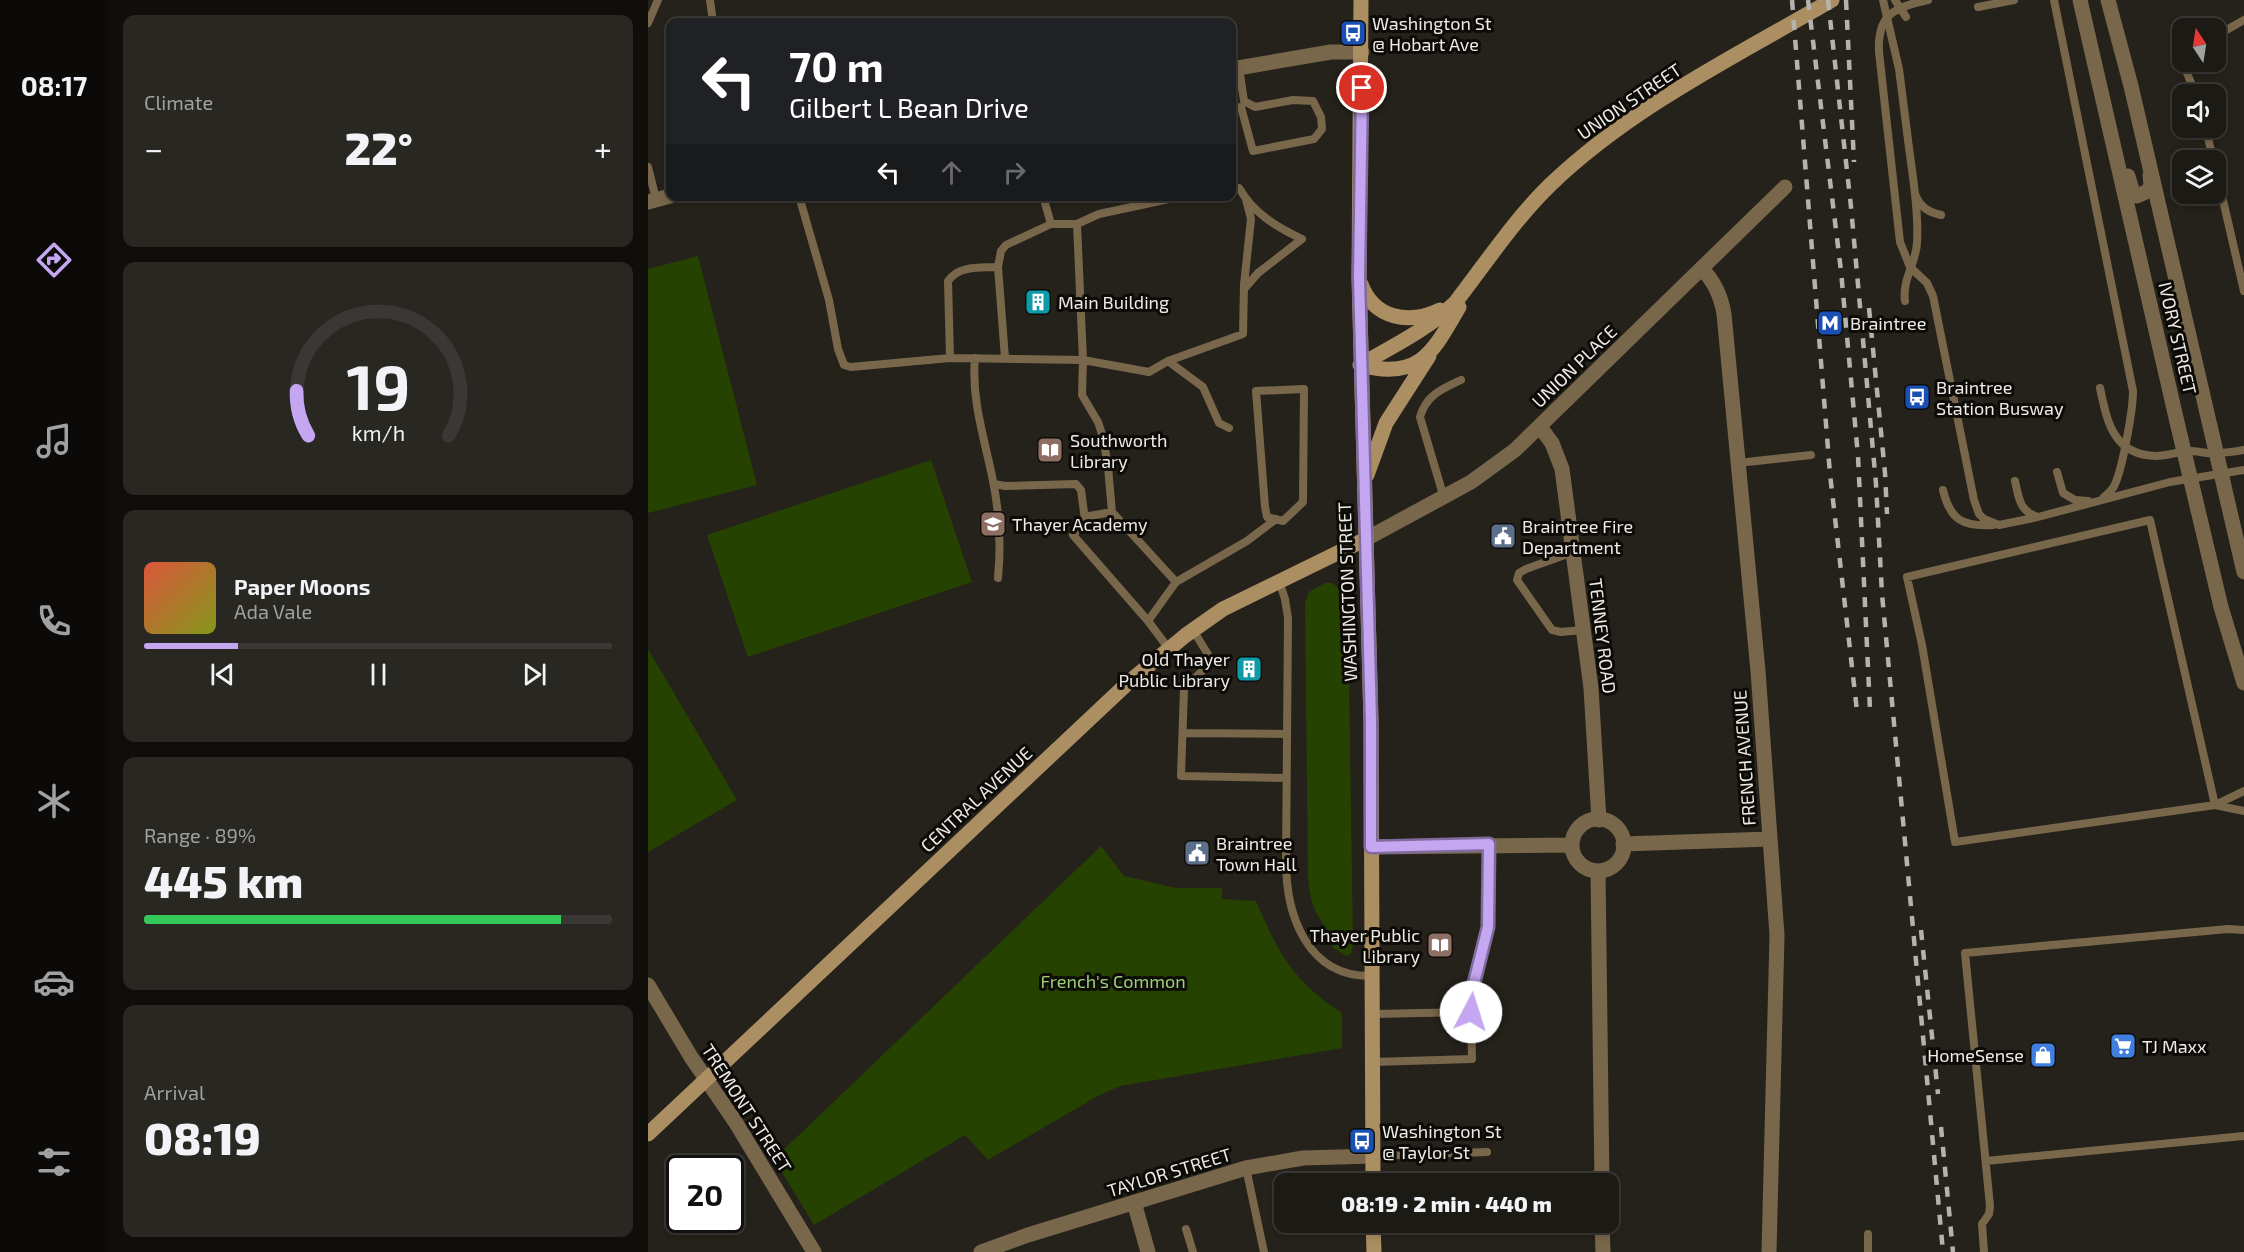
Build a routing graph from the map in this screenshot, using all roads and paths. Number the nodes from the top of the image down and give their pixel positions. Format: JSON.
{"nodes":[{"id":1,"x":658,"y":0,"type":"edge"},
{"id":2,"x":710,"y":0,"type":"edge"},
{"id":3,"x":1361,"y":0,"type":"edge"},
{"id":4,"x":1832,"y":0,"type":"edge"},
{"id":5,"x":1883,"y":0,"type":"edge"},
{"id":6,"x":1895,"y":0,"type":"edge"},
{"id":7,"x":1928,"y":0,"type":"edge"},
{"id":8,"x":2014,"y":0,"type":"edge"},
{"id":9,"x":2045,"y":0,"type":"edge"},
{"id":10,"x":2054,"y":0,"type":"edge"},
{"id":11,"x":2080,"y":0,"type":"edge"},
{"id":12,"x":2108,"y":0,"type":"edge"},
{"id":13,"x":1978,"y":7,"type":"dead end"},
{"id":14,"x":2057,"y":12,"type":"junction"},
{"id":15,"x":1906,"y":17,"type":"dead end"},
{"id":16,"x":712,"y":18,"type":"edge"},
{"id":17,"x":2244,"y":20,"type":"edge"},
{"id":18,"x":648,"y":23,"type":"edge"},
{"id":19,"x":2226,"y":30,"type":"edge"},
{"id":20,"x":2088,"y":32,"type":"junction"},
{"id":21,"x":1362,"y":51,"type":"junction"},
{"id":22,"x":1236,"y":68,"type":"edge"},
{"id":23,"x":1236,"y":72,"type":"edge"},
{"id":24,"x":1236,"y":108,"type":"edge"},
{"id":25,"x":648,"y":167,"type":"edge"},
{"id":26,"x":2150,"y":170,"type":"junction"},
{"id":27,"x":1785,"y":187,"type":"dead end"},
{"id":28,"x":1913,"y":187,"type":"junction"},
{"id":29,"x":1236,"y":188,"type":"edge"},
{"id":30,"x":658,"y":199,"type":"edge"},
{"id":31,"x":1246,"y":199,"type":"junction"},
{"id":32,"x":800,"y":201,"type":"edge"},
{"id":33,"x":1044,"y":201,"type":"edge"},
{"id":34,"x":1160,"y":201,"type":"edge"},
{"id":35,"x":2224,"y":204,"type":"edge"},
{"id":36,"x":1941,"y":215,"type":"dead end"},
{"id":37,"x":1051,"y":224,"type":"junction"},
{"id":38,"x":1077,"y":224,"type":"junction"},
{"id":39,"x":998,"y":267,"type":"junction"},
{"id":40,"x":1910,"y":267,"type":"junction"},
{"id":41,"x":1702,"y":269,"type":"junction"},
{"id":42,"x":1478,"y":273,"type":"junction"},
{"id":43,"x":1359,"y":277,"type":"junction"},
{"id":44,"x":1244,"y":289,"type":"junction"},
{"id":45,"x":2244,"y":291,"type":"edge"},
{"id":46,"x":1905,"y":301,"type":"dead end"},
{"id":47,"x":1434,"y":350,"type":"junction"},
{"id":48,"x":950,"y":358,"type":"junction"},
{"id":49,"x":975,"y":358,"type":"junction"},
{"id":50,"x":1005,"y":358,"type":"junction"},
{"id":51,"x":1083,"y":360,"type":"junction"},
{"id":52,"x":1168,"y":361,"type":"junction"},
{"id":53,"x":1360,"y":365,"type":"junction"},
{"id":54,"x":1461,"y":380,"type":"dead end"},
{"id":55,"x":2100,"y":388,"type":"dead end"},
{"id":56,"x":1540,"y":427,"type":"junction"},
{"id":57,"x":1229,"y":428,"type":"dead end"},
{"id":58,"x":2124,"y":445,"type":"junction"},
{"id":59,"x":2244,"y":450,"type":"edge"},
{"id":60,"x":2185,"y":452,"type":"junction"},
{"id":61,"x":2215,"y":453,"type":"junction"},
{"id":62,"x":1810,"y":455,"type":"dead end"},
{"id":63,"x":1738,"y":463,"type":"junction"},
{"id":64,"x":2244,"y":470,"type":"edge"},
{"id":65,"x":2057,"y":472,"type":"dead end"},
{"id":66,"x":2220,"y":475,"type":"junction"},
{"id":67,"x":2191,"y":478,"type":"junction"},
{"id":68,"x":2015,"y":481,"type":"dead end"},
{"id":69,"x":994,"y":483,"type":"junction"},
{"id":70,"x":1364,"y":487,"type":"junction"},
{"id":71,"x":1943,"y":490,"type":"dead end"},
{"id":72,"x":1444,"y":498,"type":"junction"},
{"id":73,"x":2097,"y":501,"type":"junction"},
{"id":74,"x":1112,"y":512,"type":"junction"},
{"id":75,"x":2038,"y":517,"type":"junction"},
{"id":76,"x":1275,"y":519,"type":"junction"},
{"id":77,"x":1085,"y":520,"type":"junction"},
{"id":78,"x":1999,"y":525,"type":"junction"},
{"id":79,"x":1365,"y":539,"type":"junction"},
{"id":80,"x":1573,"y":552,"type":"junction"},
{"id":81,"x":2244,"y":572,"type":"edge"},
{"id":82,"x":998,"y":578,"type":"dead end"},
{"id":83,"x":1279,"y":581,"type":"junction"},
{"id":84,"x":1176,"y":582,"type":"junction"},
{"id":85,"x":1148,"y":621,"type":"junction"},
{"id":86,"x":1193,"y":630,"type":"junction"},
{"id":87,"x":1583,"y":630,"type":"junction"},
{"id":88,"x":1169,"y":649,"type":"junction"},
{"id":89,"x":2244,"y":683,"type":"edge"},
{"id":90,"x":1183,"y":734,"type":"junction"},
{"id":91,"x":1287,"y":734,"type":"junction"},
{"id":92,"x":1287,"y":778,"type":"junction"},
{"id":93,"x":2244,"y":791,"type":"edge"},
{"id":94,"x":2216,"y":805,"type":"junction"},
{"id":95,"x":2244,"y":811,"type":"edge"},
{"id":96,"x":1599,"y":820,"type":"junction"},
{"id":97,"x":1770,"y":839,"type":"junction"},
{"id":98,"x":1489,"y":844,"type":"junction"},
{"id":99,"x":1572,"y":844,"type":"junction"},
{"id":100,"x":1623,"y":844,"type":"junction"},
{"id":101,"x":1371,"y":847,"type":"junction"},
{"id":102,"x":1598,"y":871,"type":"junction"},
{"id":103,"x":2244,"y":930,"type":"edge"},
{"id":104,"x":1373,"y":976,"type":"junction"},
{"id":105,"x":648,"y":985,"type":"edge"},
{"id":106,"x":1471,"y":1012,"type":"junction"},
{"id":107,"x":1372,"y":1014,"type":"junction"},
{"id":108,"x":1373,"y":1062,"type":"junction"},
{"id":109,"x":706,"y":1080,"type":"junction"},
{"id":110,"x":648,"y":1134,"type":"edge"},
{"id":111,"x":2244,"y":1136,"type":"edge"},
{"id":112,"x":1487,"y":1152,"type":"dead end"},
{"id":113,"x":1373,"y":1156,"type":"junction"},
{"id":114,"x":1986,"y":1161,"type":"junction"},
{"id":115,"x":1246,"y":1168,"type":"junction"},
{"id":116,"x":1373,"y":1173,"type":"edge"},
{"id":117,"x":1602,"y":1173,"type":"edge"},
{"id":118,"x":1134,"y":1202,"type":"junction"},
{"id":119,"x":1186,"y":1229,"type":"dead end"},
{"id":120,"x":1374,"y":1233,"type":"edge"},
{"id":121,"x":1602,"y":1233,"type":"edge"},
{"id":122,"x":1868,"y":1234,"type":"dead end"},
{"id":123,"x":1262,"y":1251,"type":"edge"},
{"id":124,"x":814,"y":1252,"type":"edge"},
{"id":125,"x":981,"y":1252,"type":"edge"},
{"id":126,"x":1148,"y":1252,"type":"edge"},
{"id":127,"x":1193,"y":1252,"type":"edge"},
{"id":128,"x":1374,"y":1252,"type":"edge"},
{"id":129,"x":1603,"y":1252,"type":"edge"},
{"id":130,"x":1769,"y":1252,"type":"edge"},
{"id":131,"x":1868,"y":1252,"type":"edge"},
{"id":132,"x":1984,"y":1252,"type":"edge"}],
"edges":[{"from":1,"to":18,"type":"lane"},
{"from":2,"to":16,"type":"lane"},
{"from":3,"to":21,"type":"main road","name":"WASHINGTON STREET"},
{"from":4,"to":42,"type":"main road","name":"UNION STREET"},
{"from":5,"to":28,"type":"lane","bridge":true},
{"from":6,"to":15,"type":"lane","bridge":true},
{"from":7,"to":40,"type":"lane"},
{"from":8,"to":13,"type":"lane"},
{"from":9,"to":14,"type":"lane"},
{"from":10,"to":14,"type":"lane"},
{"from":11,"to":20,"type":"street","name":"IVORY STREET"},
{"from":12,"to":26,"type":"street","name":"IVORY STREET"},
{"from":14,"to":58,"type":"lane"},
{"from":17,"to":19,"type":"lane"},
{"from":20,"to":26,"type":"street"},
{"from":20,"to":60,"type":"street","name":"IVORY STREET"},
{"from":21,"to":22,"type":"street"},
{"from":21,"to":43,"type":"main road","name":"WASHINGTON STREET"},
{"from":23,"to":24,"type":"lane"},
{"from":25,"to":30,"type":"lane"},
{"from":26,"to":61,"type":"street","name":"IVORY STREET"},
{"from":27,"to":41,"type":"street","name":"UNION PLACE"},
{"from":28,"to":36,"type":"lane"},
{"from":28,"to":40,"type":"lane"},
{"from":29,"to":31,"type":"lane"},
{"from":31,"to":44,"type":"lane"},
{"from":31,"to":44,"type":"lane"},
{"from":32,"to":48,"type":"lane"},
{"from":33,"to":37,"type":"lane"},
{"from":34,"to":38,"type":"lane"},
{"from":35,"to":45,"type":"lane"},
{"from":37,"to":38,"type":"lane"},
{"from":37,"to":39,"type":"lane"},
{"from":38,"to":51,"type":"lane"},
{"from":39,"to":48,"type":"lane"},
{"from":39,"to":50,"type":"lane"},
{"from":40,"to":46,"type":"lane"},
{"from":40,"to":78,"type":"lane"},
{"from":41,"to":56,"type":"street","name":"UNION PLACE"},
{"from":41,"to":63,"type":"street","name":"FRENCH AVENUE"},
{"from":42,"to":43,"type":"main road"},
{"from":42,"to":47,"type":"main road","name":"UNION STREET"},
{"from":42,"to":53,"type":"main road","name":"UNION STREET"},
{"from":43,"to":53,"type":"main road","name":"WASHINGTON STREET"},
{"from":44,"to":52,"type":"lane"},
{"from":47,"to":53,"type":"main road","name":"UNION STREET"},
{"from":47,"to":70,"type":"main road"},
{"from":48,"to":49,"type":"lane"},
{"from":49,"to":50,"type":"lane"},
{"from":49,"to":69,"type":"lane"},
{"from":50,"to":51,"type":"lane"},
{"from":51,"to":52,"type":"lane"},
{"from":51,"to":74,"type":"lane"},
{"from":52,"to":57,"type":"lane"},
{"from":53,"to":70,"type":"main road","name":"WASHINGTON STREET"},
{"from":54,"to":72,"type":"lane"},
{"from":55,"to":58,"type":"lane"},
{"from":56,"to":72,"type":"street","name":"UNION PLACE"},
{"from":56,"to":80,"type":"street","name":"TENNEY ROAD"},
{"from":58,"to":60,"type":"lane"},
{"from":58,"to":73,"type":"lane"},
{"from":59,"to":61,"type":"lane"},
{"from":60,"to":61,"type":"lane"},
{"from":60,"to":67,"type":"street","name":"IVORY STREET"},
{"from":61,"to":66,"type":"street","name":"IVORY STREET"},
{"from":62,"to":63,"type":"lane"},
{"from":63,"to":97,"type":"street","name":"FRENCH AVENUE"},
{"from":64,"to":66,"type":"lane"},
{"from":65,"to":73,"type":"lane"},
{"from":66,"to":67,"type":"lane"},
{"from":66,"to":81,"type":"street","name":"IVORY STREET"},
{"from":67,"to":73,"type":"lane"},
{"from":67,"to":89,"type":"street","name":"IVORY STREET"},
{"from":68,"to":75,"type":"lane"},
{"from":69,"to":77,"type":"lane"},
{"from":69,"to":82,"type":"lane"},
{"from":70,"to":79,"type":"main road","name":"WASHINGTON STREET"},
{"from":71,"to":78,"type":"lane"},
{"from":72,"to":79,"type":"street","name":"UNION PLACE"},
{"from":73,"to":75,"type":"lane"},
{"from":74,"to":77,"type":"lane"},
{"from":74,"to":84,"type":"lane"},
{"from":75,"to":78,"type":"lane"},
{"from":76,"to":76,"type":"lane"},
{"from":76,"to":84,"type":"lane"},
{"from":77,"to":85,"type":"lane"},
{"from":79,"to":83,"type":"main road","name":"CENTRAL AVENUE"},
{"from":79,"to":101,"type":"main road","name":"WASHINGTON STREET"},
{"from":80,"to":87,"type":"street","name":"TENNEY ROAD"},
{"from":80,"to":87,"type":"lane"},
{"from":83,"to":86,"type":"main road","name":"CENTRAL AVENUE"},
{"from":83,"to":91,"type":"lane"},
{"from":84,"to":85,"type":"lane"},
{"from":85,"to":88,"type":"lane"},
{"from":86,"to":88,"type":"main road","name":"CENTRAL AVENUE"},
{"from":86,"to":90,"type":"lane"},
{"from":87,"to":96,"type":"street","name":"TENNEY ROAD"},
{"from":88,"to":109,"type":"main road","name":"CENTRAL AVENUE"},
{"from":90,"to":91,"type":"lane"},
{"from":90,"to":92,"type":"lane"},
{"from":91,"to":92,"type":"lane"},
{"from":92,"to":104,"type":"lane"},
{"from":93,"to":94,"type":"lane"},
{"from":94,"to":94,"type":"lane"},
{"from":94,"to":95,"type":"lane"},
{"from":96,"to":99,"type":"street"},
{"from":96,"to":100,"type":"street"},
{"from":97,"to":100,"type":"street"},
{"from":97,"to":130,"type":"street","name":"FRENCH AVENUE"},
{"from":98,"to":99,"type":"street"},
{"from":98,"to":101,"type":"street"},
{"from":98,"to":106,"type":"lane"},
{"from":99,"to":102,"type":"street"},
{"from":100,"to":102,"type":"street"},
{"from":101,"to":104,"type":"main road","name":"WASHINGTON STREET"},
{"from":102,"to":117,"type":"street"},
{"from":103,"to":114,"type":"lane"},
{"from":104,"to":107,"type":"main road","name":"WASHINGTON STREET"},
{"from":105,"to":109,"type":"street","name":"TREMONT STREET"},
{"from":106,"to":107,"type":"lane"},
{"from":106,"to":108,"type":"lane"},
{"from":107,"to":108,"type":"main road","name":"WASHINGTON STREET"},
{"from":108,"to":113,"type":"main road","name":"WASHINGTON STREET"},
{"from":109,"to":110,"type":"main road","name":"CENTRAL AVENUE"},
{"from":109,"to":124,"type":"street","name":"TREMONT STREET"},
{"from":111,"to":114,"type":"lane"},
{"from":112,"to":113,"type":"lane"},
{"from":113,"to":115,"type":"street","name":"TAYLOR STREET"},
{"from":113,"to":116,"type":"main road","name":"WASHINGTON STREET"},
{"from":114,"to":132,"type":"lane"},
{"from":115,"to":118,"type":"street","name":"TAYLOR STREET"},
{"from":115,"to":123,"type":"lane"},
{"from":118,"to":125,"type":"street","name":"TAYLOR STREET"},
{"from":118,"to":126,"type":"street"},
{"from":119,"to":127,"type":"lane"},
{"from":120,"to":128,"type":"main road"},
{"from":121,"to":129,"type":"street"},
{"from":122,"to":131,"type":"lane"}]}
